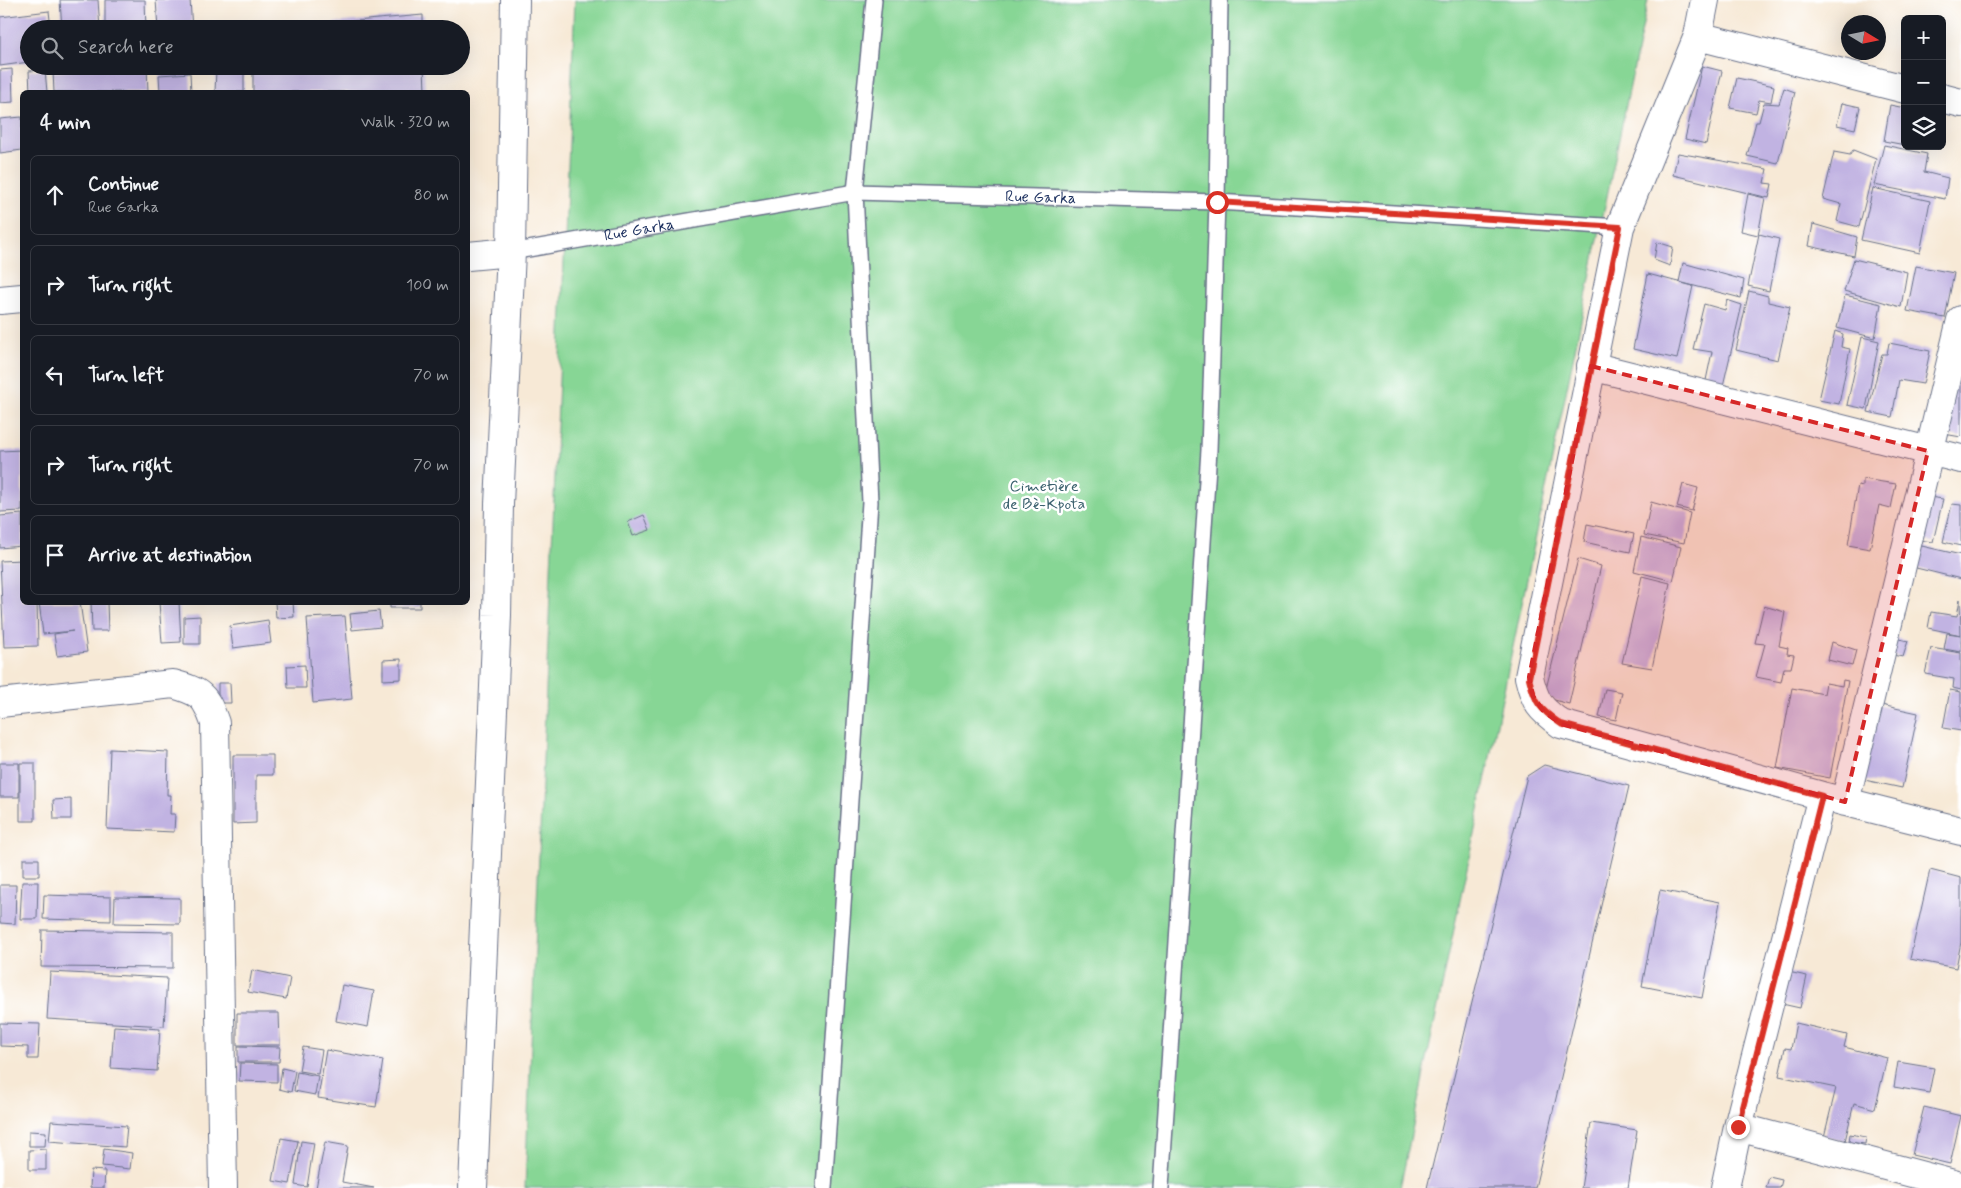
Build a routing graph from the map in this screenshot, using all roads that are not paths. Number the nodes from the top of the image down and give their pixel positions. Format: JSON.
{"nodes":[{"id":1,"x":515,"y":0,"type":"edge"},
{"id":2,"x":874,"y":0,"type":"edge"},
{"id":3,"x":1220,"y":0,"type":"edge"},
{"id":4,"x":1705,"y":0,"type":"edge"},
{"id":5,"x":1698,"y":36,"type":"junction"},
{"id":6,"x":1901,"y":87,"type":"edge"},
{"id":7,"x":1946,"y":99,"type":"edge"},
{"id":8,"x":1961,"y":103,"type":"edge"},
{"id":9,"x":855,"y":192,"type":"junction"},
{"id":10,"x":1217,"y":202,"type":"junction"},
{"id":11,"x":1620,"y":227,"type":"junction"},
{"id":12,"x":511,"y":252,"type":"junction"},
{"id":13,"x":470,"y":256,"type":"edge"},
{"id":14,"x":20,"y":298,"type":"edge"},
{"id":15,"x":0,"y":300,"type":"edge"},
{"id":16,"x":1961,"y":320,"type":"edge"},
{"id":17,"x":1591,"y":366,"type":"junction"},
{"id":18,"x":1928,"y":451,"type":"junction"},
{"id":19,"x":1961,"y":460,"type":"edge"},
{"id":20,"x":0,"y":702,"type":"edge"},
{"id":21,"x":1834,"y":799,"type":"junction"},
{"id":22,"x":1961,"y":831,"type":"edge"},
{"id":23,"x":1738,"y":1127,"type":"junction"},
{"id":24,"x":1961,"y":1186,"type":"edge"},
{"id":25,"x":223,"y":1188,"type":"edge"},
{"id":26,"x":473,"y":1188,"type":"edge"},
{"id":27,"x":824,"y":1188,"type":"edge"},
{"id":28,"x":1161,"y":1188,"type":"edge"},
{"id":29,"x":1725,"y":1188,"type":"edge"}],
"edges":[{"from":1,"to":12,"type":"street"},
{"from":2,"to":9,"type":"lane"},
{"from":3,"to":10,"type":"lane"},
{"from":4,"to":5,"type":"street"},
{"from":5,"to":6,"type":"street"},
{"from":5,"to":11,"type":"street"},
{"from":7,"to":8,"type":"street"},
{"from":9,"to":10,"type":"lane","name":"Rue Garka"},
{"from":9,"to":12,"type":"lane","name":"Rue Garka"},
{"from":9,"to":27,"type":"lane"},
{"from":10,"to":11,"type":"lane","name":"Rue Garka"},
{"from":10,"to":28,"type":"lane"},
{"from":11,"to":17,"type":"street"},
{"from":12,"to":13,"type":"street","name":"Rue Garka"},
{"from":12,"to":26,"type":"street"},
{"from":14,"to":15,"type":"street"},
{"from":16,"to":18,"type":"street"},
{"from":17,"to":18,"type":"street"},
{"from":17,"to":21,"type":"street"},
{"from":18,"to":19,"type":"street"},
{"from":18,"to":21,"type":"street"},
{"from":20,"to":25,"type":"street"},
{"from":21,"to":22,"type":"street"},
{"from":21,"to":23,"type":"street"},
{"from":23,"to":24,"type":"street"},
{"from":23,"to":29,"type":"street"}]}
